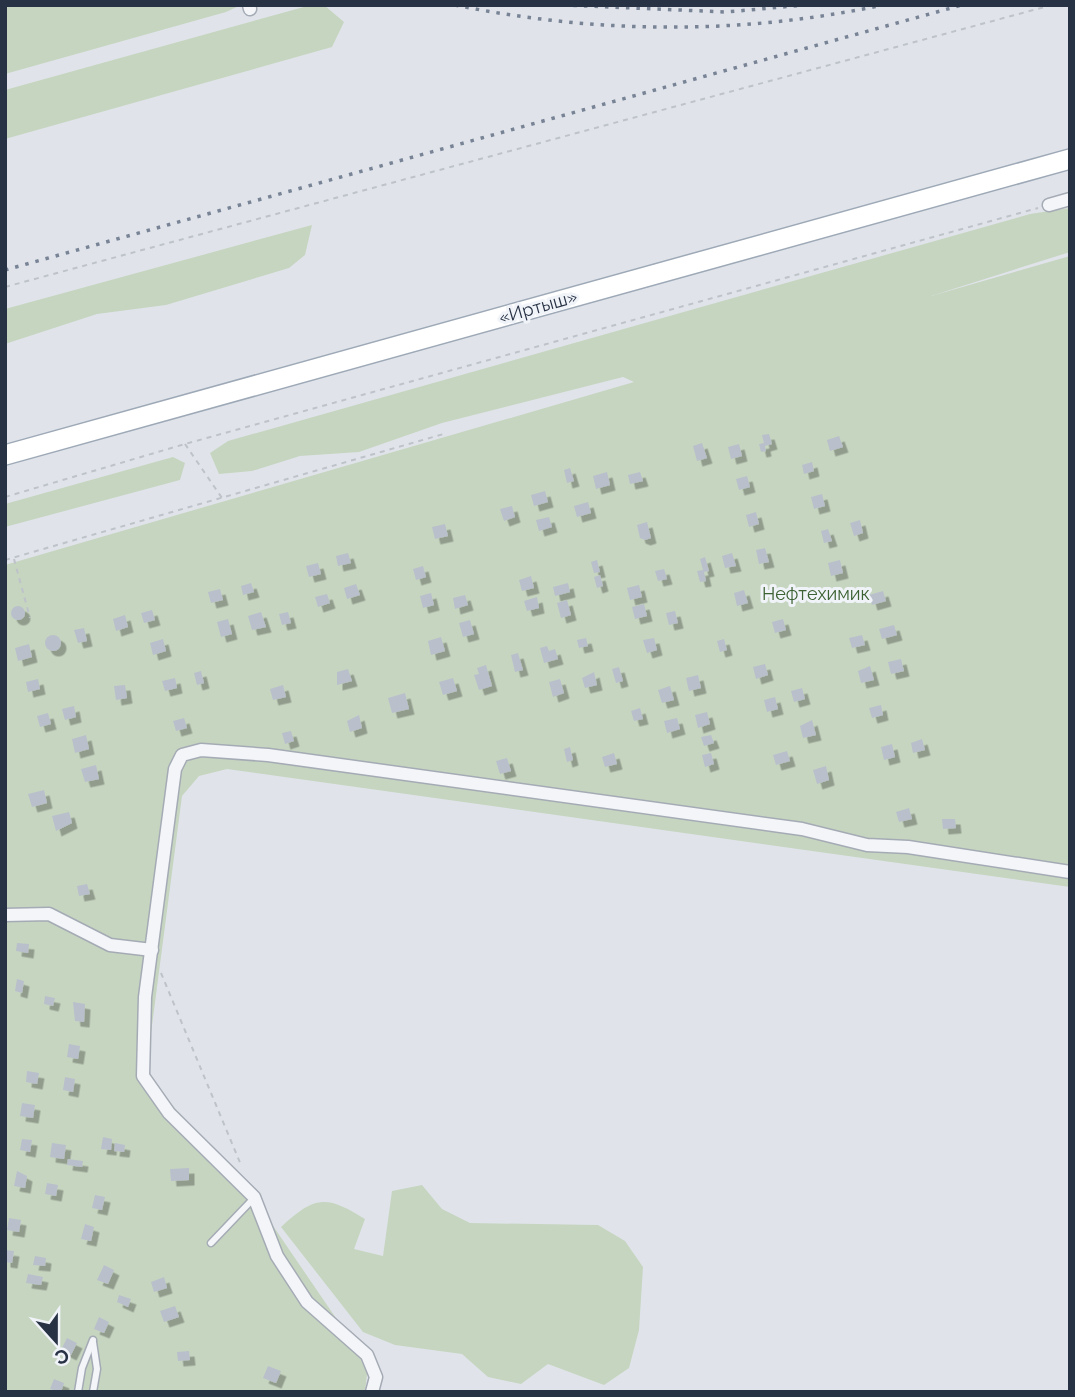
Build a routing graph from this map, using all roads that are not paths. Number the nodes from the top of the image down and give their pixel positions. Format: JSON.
{"nodes":[{"id":1,"x":1070,"y":159,"type":"edge"},
{"id":2,"x":1070,"y":199,"type":"edge"},
{"id":3,"x":1049,"y":205,"type":"road end"},
{"id":4,"x":5,"y":456,"type":"edge"},
{"id":5,"x":1070,"y":872,"type":"edge"},
{"id":6,"x":5,"y":915,"type":"edge"},
{"id":7,"x":152,"y":950,"type":"junction"},
{"id":8,"x":254,"y":1197,"type":"junction"},
{"id":9,"x":211,"y":1243,"type":"dead end"},
{"id":10,"x":78,"y":1392,"type":"edge"},
{"id":11,"x":93,"y":1392,"type":"edge"},
{"id":12,"x":372,"y":1392,"type":"edge"}],
"edges":[{"from":1,"to":4,"type":"main road","name":"«Иртыш»"},
{"from":2,"to":3,"type":"street"},
{"from":5,"to":7,"type":"street"},
{"from":6,"to":7,"type":"street"},
{"from":7,"to":8,"type":"street"},
{"from":8,"to":9,"type":"lane"},
{"from":8,"to":12,"type":"street"},
{"from":10,"to":11,"type":"lane"}]}
